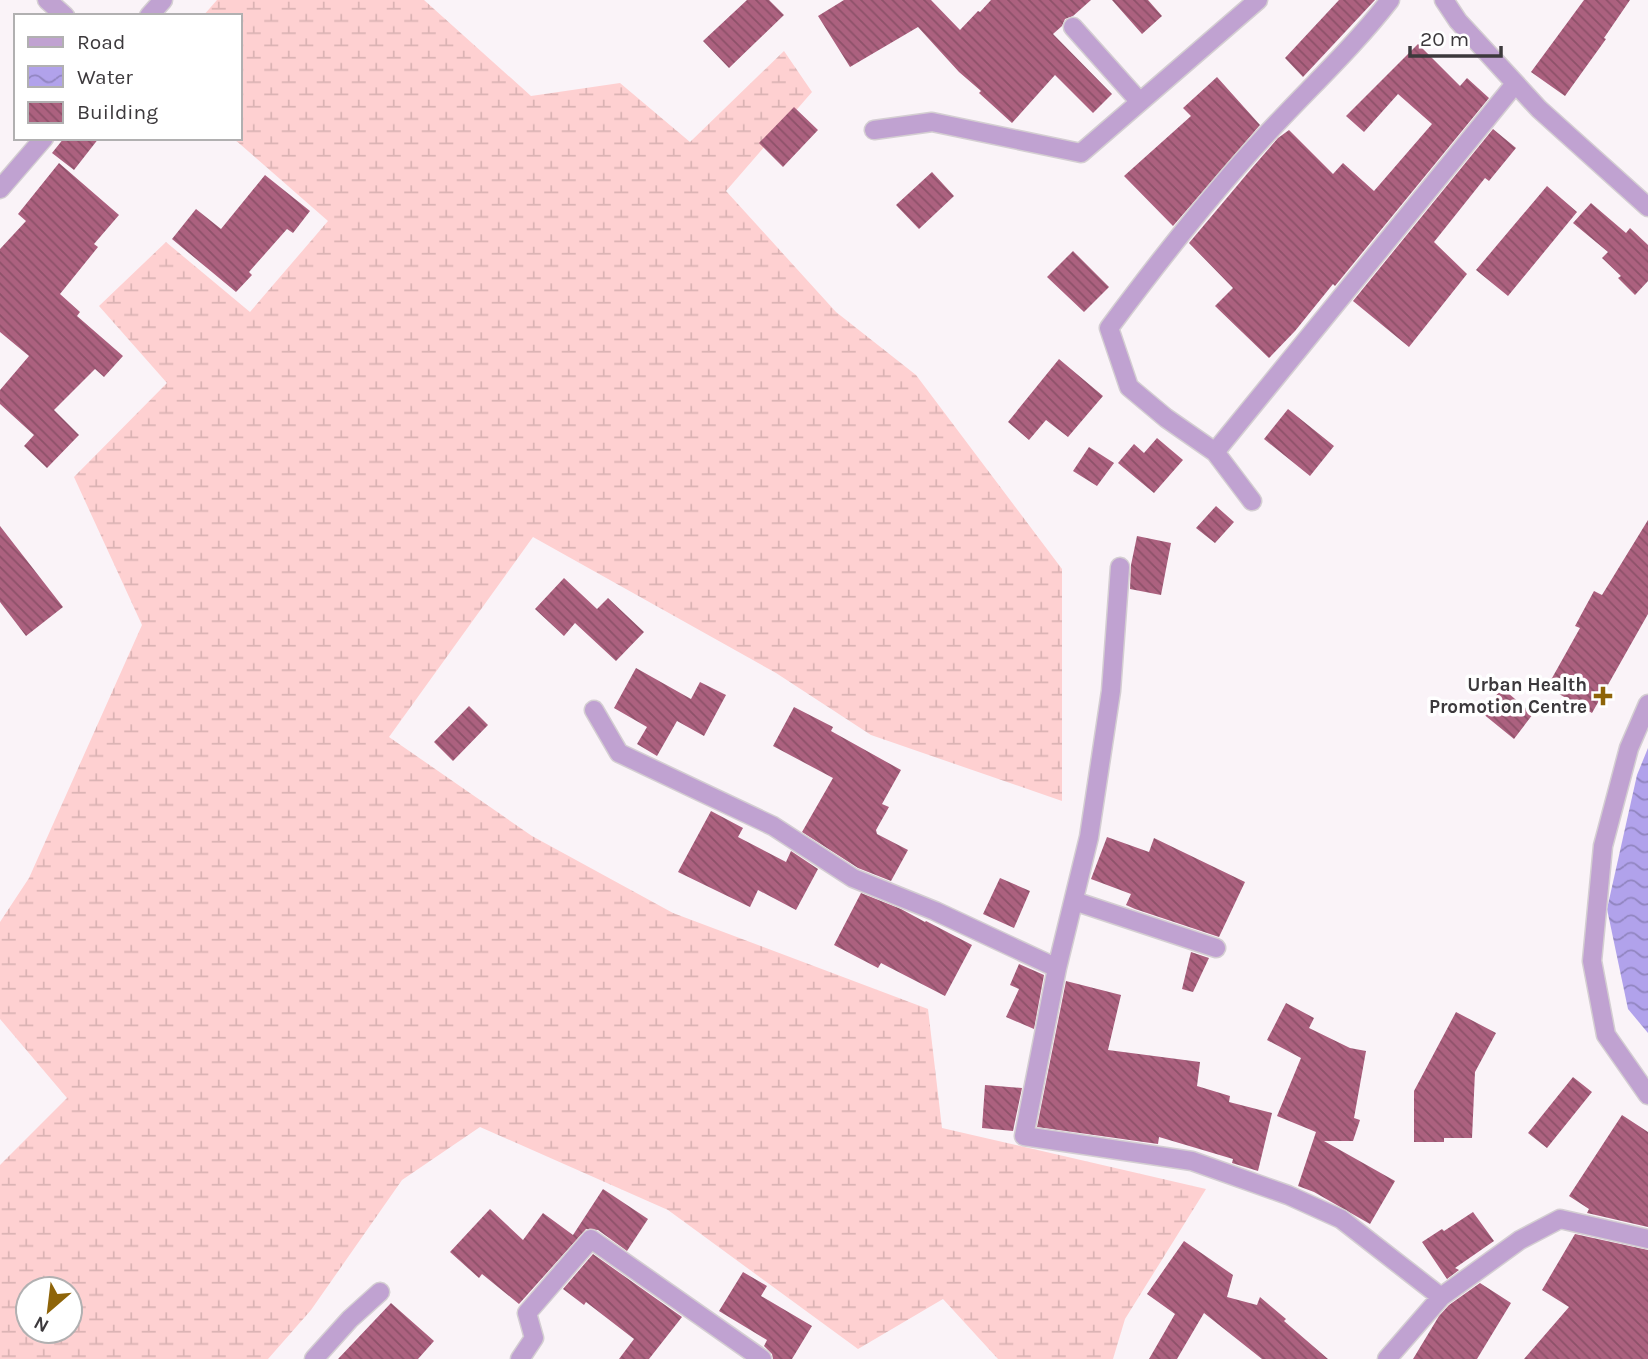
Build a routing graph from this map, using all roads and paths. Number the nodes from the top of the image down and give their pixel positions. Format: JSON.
{"nodes":[{"id":1,"x":47,"y":0,"type":"edge"},
{"id":2,"x":163,"y":0,"type":"edge"},
{"id":3,"x":1258,"y":0,"type":"edge"},
{"id":4,"x":1390,"y":0,"type":"edge"},
{"id":5,"x":1444,"y":0,"type":"edge"},
{"id":6,"x":63,"y":14,"type":"edge"},
{"id":7,"x":151,"y":14,"type":"edge"},
{"id":8,"x":1073,"y":27,"type":"dead end"},
{"id":9,"x":1515,"y":84,"type":"junction"},
{"id":10,"x":1140,"y":103,"type":"junction"},
{"id":11,"x":874,"y":130,"type":"dead end"},
{"id":12,"x":42,"y":140,"type":"edge"},
{"id":13,"x":0,"y":188,"type":"edge"},
{"id":14,"x":1648,"y":207,"type":"edge"},
{"id":15,"x":1215,"y":452,"type":"junction"},
{"id":16,"x":1252,"y":501,"type":"dead end"},
{"id":17,"x":1120,"y":567,"type":"dead end"},
{"id":18,"x":1648,"y":704,"type":"edge"},
{"id":19,"x":594,"y":709,"type":"dead end"},
{"id":20,"x":1074,"y":901,"type":"junction"},
{"id":21,"x":1216,"y":948,"type":"dead end"},
{"id":22,"x":1057,"y":968,"type":"junction"},
{"id":23,"x":1648,"y":1095,"type":"edge"},
{"id":24,"x":1648,"y":1239,"type":"edge"},
{"id":25,"x":380,"y":1292,"type":"dead end"},
{"id":26,"x":1441,"y":1297,"type":"junction"},
{"id":27,"x":314,"y":1359,"type":"edge"},
{"id":28,"x":520,"y":1359,"type":"edge"},
{"id":29,"x":762,"y":1359,"type":"edge"},
{"id":30,"x":1387,"y":1359,"type":"edge"}],
"edges":[{"from":1,"to":6,"type":"street"},
{"from":2,"to":7,"type":"street"},
{"from":3,"to":10,"type":"street"},
{"from":4,"to":15,"type":"street"},
{"from":5,"to":9,"type":"street"},
{"from":8,"to":10,"type":"street"},
{"from":9,"to":14,"type":"street"},
{"from":9,"to":15,"type":"street"},
{"from":10,"to":11,"type":"street"},
{"from":12,"to":13,"type":"street"},
{"from":15,"to":16,"type":"street"},
{"from":17,"to":20,"type":"street"},
{"from":18,"to":23,"type":"street"},
{"from":19,"to":22,"type":"street"},
{"from":20,"to":21,"type":"street"},
{"from":20,"to":22,"type":"street"},
{"from":22,"to":26,"type":"street"},
{"from":24,"to":26,"type":"street"},
{"from":25,"to":27,"type":"street"},
{"from":26,"to":30,"type":"street"},
{"from":28,"to":29,"type":"street"}]}
